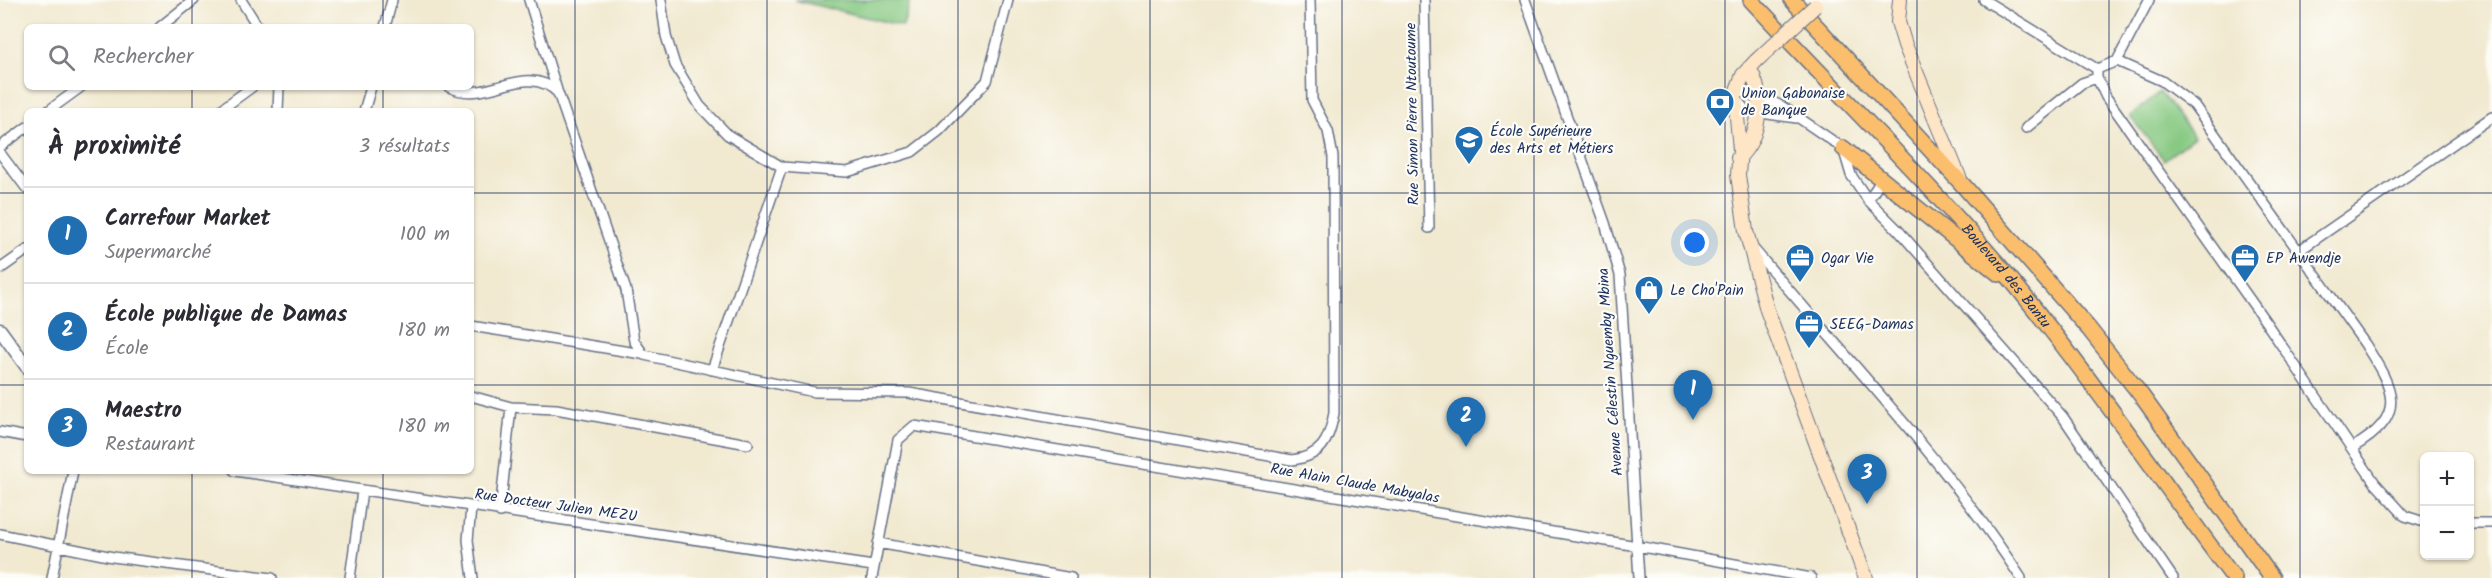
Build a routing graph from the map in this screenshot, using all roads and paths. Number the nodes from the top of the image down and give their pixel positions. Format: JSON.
{"nodes":[{"id":1,"x":194,"y":0,"type":"edge"},
{"id":2,"x":241,"y":0,"type":"edge"},
{"id":3,"x":393,"y":0,"type":"edge"},
{"id":4,"x":529,"y":0,"type":"edge"},
{"id":5,"x":661,"y":0,"type":"edge"},
{"id":6,"x":1008,"y":0,"type":"edge"},
{"id":7,"x":1310,"y":0,"type":"edge"},
{"id":8,"x":1424,"y":0,"type":"edge"},
{"id":9,"x":1526,"y":0,"type":"edge"},
{"id":10,"x":1751,"y":0,"type":"edge"},
{"id":11,"x":1792,"y":0,"type":"edge"},
{"id":12,"x":1900,"y":0,"type":"edge"},
{"id":13,"x":1984,"y":0,"type":"edge"},
{"id":14,"x":2149,"y":0,"type":"edge"},
{"id":15,"x":1818,"y":3,"type":"edge"},
{"id":16,"x":164,"y":24,"type":"edge"},
{"id":17,"x":256,"y":24,"type":"edge"},
{"id":18,"x":386,"y":24,"type":"edge"},
{"id":19,"x":2117,"y":61,"type":"junction"},
{"id":20,"x":1753,"y":65,"type":"junction"},
{"id":21,"x":2097,"y":73,"type":"junction"},
{"id":22,"x":77,"y":90,"type":"edge"},
{"id":23,"x":248,"y":90,"type":"edge"},
{"id":24,"x":279,"y":90,"type":"edge"},
{"id":25,"x":370,"y":90,"type":"edge"},
{"id":26,"x":457,"y":90,"type":"edge"},
{"id":27,"x":558,"y":93,"type":"junction"},
{"id":28,"x":1736,"y":93,"type":"junction"},
{"id":29,"x":1761,"y":96,"type":"junction"},
{"id":30,"x":52,"y":108,"type":"edge"},
{"id":31,"x":223,"y":108,"type":"edge"},
{"id":32,"x":278,"y":108,"type":"edge"},
{"id":33,"x":365,"y":108,"type":"edge"},
{"id":34,"x":1757,"y":113,"type":"junction"},
{"id":35,"x":2492,"y":117,"type":"edge"},
{"id":36,"x":1797,"y":118,"type":"junction"},
{"id":37,"x":2026,"y":128,"type":"dead end"},
{"id":38,"x":24,"y":129,"type":"edge"},
{"id":39,"x":0,"y":147,"type":"edge"},
{"id":40,"x":1843,"y":148,"type":"junction"},
{"id":41,"x":0,"y":153,"type":"edge"},
{"id":42,"x":1738,"y":158,"type":"junction"},
{"id":43,"x":782,"y":167,"type":"junction"},
{"id":44,"x":1881,"y":181,"type":"junction"},
{"id":45,"x":1962,"y":184,"type":"junction"},
{"id":46,"x":24,"y":185,"type":"edge"},
{"id":47,"x":1868,"y":200,"type":"junction"},
{"id":48,"x":1429,"y":228,"type":"dead end"},
{"id":49,"x":1748,"y":243,"type":"junction"},
{"id":50,"x":24,"y":252,"type":"edge"},
{"id":51,"x":2297,"y":252,"type":"junction"},
{"id":52,"x":0,"y":269,"type":"edge"},
{"id":53,"x":2007,"y":276,"type":"junction"},
{"id":54,"x":474,"y":327,"type":"edge"},
{"id":55,"x":0,"y":330,"type":"edge"},
{"id":56,"x":644,"y":355,"type":"junction"},
{"id":57,"x":24,"y":363,"type":"edge"},
{"id":58,"x":712,"y":370,"type":"junction"},
{"id":59,"x":474,"y":397,"type":"edge"},
{"id":60,"x":511,"y":407,"type":"junction"},
{"id":61,"x":0,"y":432,"type":"edge"},
{"id":62,"x":24,"y":436,"type":"edge"},
{"id":63,"x":748,"y":444,"type":"dead end"},
{"id":64,"x":2352,"y":448,"type":"junction"},
{"id":65,"x":72,"y":474,"type":"edge"},
{"id":66,"x":254,"y":474,"type":"edge"},
{"id":67,"x":362,"y":491,"type":"junction"},
{"id":68,"x":471,"y":508,"type":"junction"},
{"id":69,"x":500,"y":512,"type":"junction"},
{"id":70,"x":2420,"y":521,"type":"edge"},
{"id":71,"x":2474,"y":523,"type":"edge"},
{"id":72,"x":2492,"y":523,"type":"edge"},
{"id":73,"x":0,"y":534,"type":"edge"},
{"id":74,"x":878,"y":543,"type":"junction"},
{"id":75,"x":1637,"y":546,"type":"junction"},
{"id":76,"x":58,"y":547,"type":"junction"},
{"id":77,"x":873,"y":566,"type":"junction"},
{"id":78,"x":52,"y":578,"type":"edge"},
{"id":79,"x":272,"y":578,"type":"edge"},
{"id":80,"x":351,"y":578,"type":"edge"},
{"id":81,"x":473,"y":578,"type":"edge"},
{"id":82,"x":872,"y":578,"type":"edge"},
{"id":83,"x":1071,"y":578,"type":"edge"},
{"id":84,"x":1639,"y":578,"type":"edge"},
{"id":85,"x":1811,"y":578,"type":"edge"},
{"id":86,"x":1865,"y":578,"type":"edge"},
{"id":87,"x":2021,"y":578,"type":"edge"},
{"id":88,"x":2173,"y":578,"type":"edge"},
{"id":89,"x":2234,"y":578,"type":"edge"},
{"id":90,"x":2272,"y":578,"type":"edge"}],
"edges":[{"from":1,"to":16,"type":"street"},
{"from":2,"to":17,"type":"street"},
{"from":3,"to":18,"type":"street"},
{"from":4,"to":27,"type":"street"},
{"from":5,"to":43,"type":"street"},
{"from":6,"to":43,"type":"street"},
{"from":7,"to":58,"type":"street"},
{"from":8,"to":48,"type":"street","name":"Rue Simon Pierre Ntoutoume"},
{"from":9,"to":75,"type":"street","name":"Avenue Célestin Nguemby Mbina"},
{"from":10,"to":53,"type":"highway","name":"Boulevard des Bantu"},
{"from":11,"to":45,"type":"highway","name":"Boulevard des Bantu"},
{"from":12,"to":45,"type":"main road"},
{"from":13,"to":21,"type":"street"},
{"from":14,"to":19,"type":"street"},
{"from":15,"to":20,"type":"main road","bridge":true},
{"from":19,"to":21,"type":"street"},
{"from":19,"to":51,"type":"street"},
{"from":20,"to":28,"type":"main road"},
{"from":20,"to":29,"type":"main road"},
{"from":21,"to":37,"type":"street"},
{"from":21,"to":64,"type":"street"},
{"from":22,"to":30,"type":"street"},
{"from":23,"to":31,"type":"street"},
{"from":24,"to":32,"type":"street"},
{"from":25,"to":33,"type":"street"},
{"from":26,"to":27,"type":"street"},
{"from":27,"to":56,"type":"street"},
{"from":28,"to":29,"type":"street"},
{"from":28,"to":34,"type":"street"},
{"from":28,"to":42,"type":"main road"},
{"from":29,"to":34,"type":"main road"},
{"from":29,"to":36,"type":"street"},
{"from":34,"to":36,"type":"street"},
{"from":34,"to":42,"type":"main road"},
{"from":35,"to":51,"type":"street"},
{"from":36,"to":40,"type":"street"},
{"from":38,"to":39,"type":"street"},
{"from":40,"to":44,"type":"highway"},
{"from":40,"to":47,"type":"street"},
{"from":41,"to":46,"type":"street"},
{"from":42,"to":49,"type":"main road"},
{"from":43,"to":58,"type":"street"},
{"from":44,"to":47,"type":"street"},
{"from":44,"to":53,"type":"highway"},
{"from":45,"to":90,"type":"highway","name":"Boulevard des Bantu"},
{"from":47,"to":88,"type":"street"},
{"from":49,"to":86,"type":"main road"},
{"from":49,"to":87,"type":"street"},
{"from":50,"to":52,"type":"street"},
{"from":51,"to":64,"type":"street"},
{"from":53,"to":89,"type":"highway","name":"Boulevard des Bantu"},
{"from":54,"to":56,"type":"street"},
{"from":55,"to":57,"type":"street"},
{"from":56,"to":58,"type":"street"},
{"from":59,"to":60,"type":"street"},
{"from":60,"to":63,"type":"street"},
{"from":60,"to":69,"type":"street"},
{"from":61,"to":62,"type":"street"},
{"from":64,"to":70,"type":"street"},
{"from":65,"to":76,"type":"street"},
{"from":66,"to":67,"type":"street","name":"Rue Docteur Julien MEZU"},
{"from":67,"to":68,"type":"street","name":"Rue Docteur Julien MEZU"},
{"from":67,"to":80,"type":"street"},
{"from":68,"to":69,"type":"street","name":"Rue Docteur Julien MEZU"},
{"from":68,"to":81,"type":"street"},
{"from":69,"to":77,"type":"street","name":"Rue Docteur Julien MEZU"},
{"from":71,"to":72,"type":"street"},
{"from":73,"to":76,"type":"street"},
{"from":74,"to":75,"type":"street","name":"Rue Alain Claude Mabyalas"},
{"from":74,"to":77,"type":"street"},
{"from":74,"to":83,"type":"street"},
{"from":75,"to":84,"type":"street","name":"Avenue Célestin Nguemby Mbina"},
{"from":75,"to":85,"type":"street","name":"Rue Alain Claude Mabyalas"},
{"from":76,"to":78,"type":"street"},
{"from":76,"to":79,"type":"street"},
{"from":77,"to":82,"type":"street"}]}
